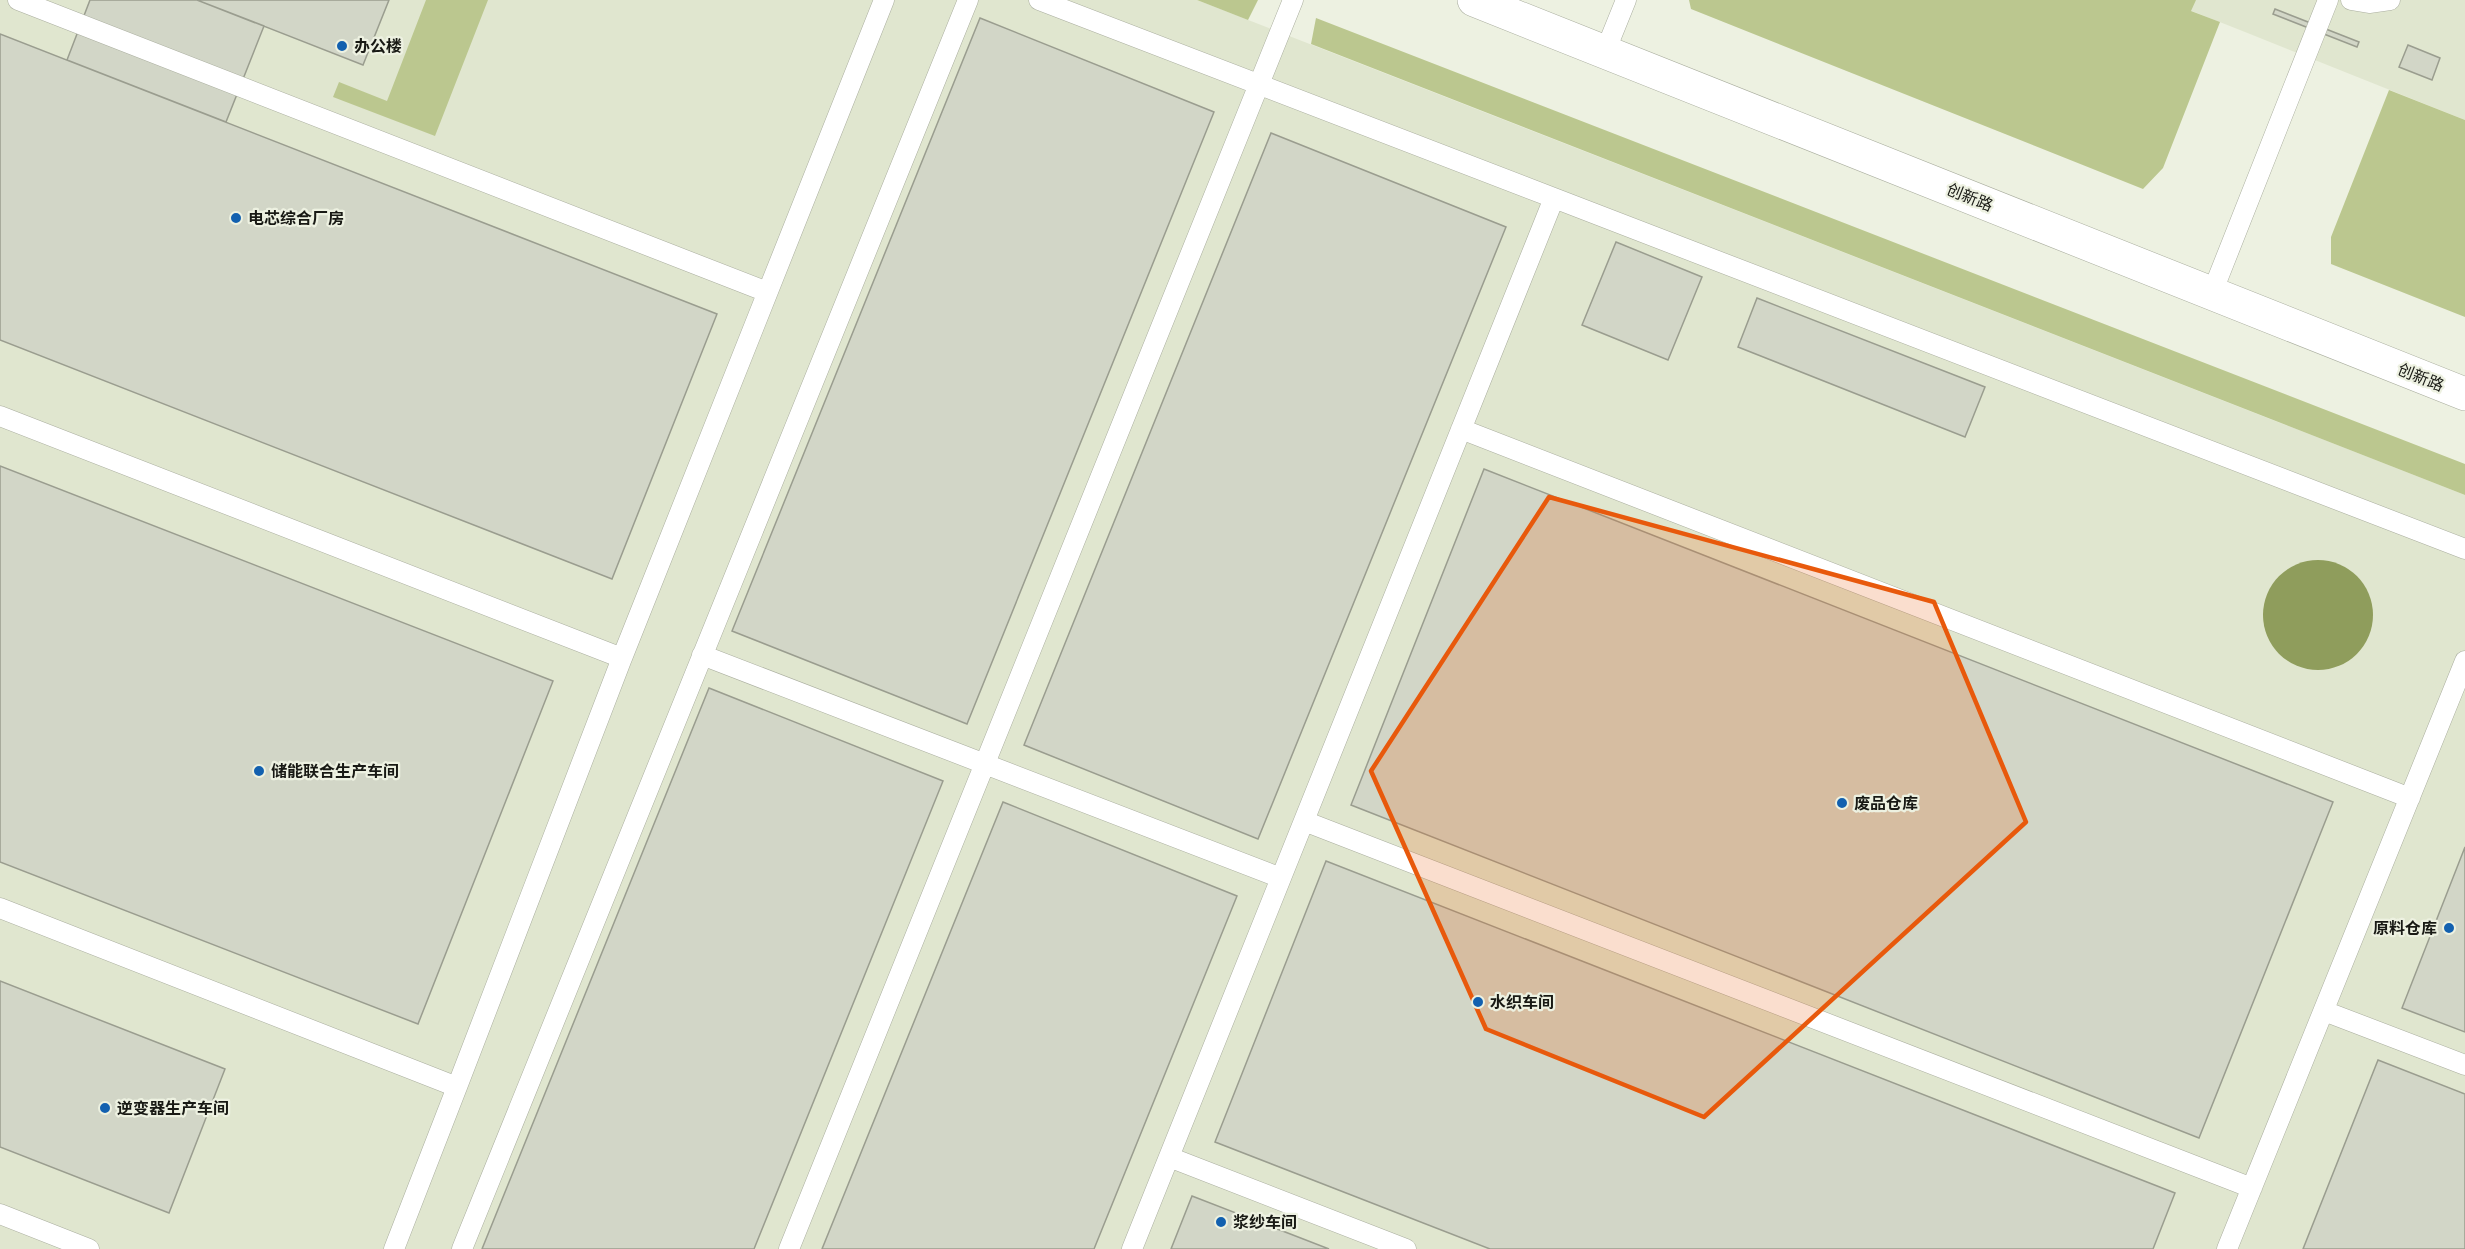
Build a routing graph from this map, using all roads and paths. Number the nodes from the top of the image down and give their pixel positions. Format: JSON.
{"nodes":[{"id":1,"x":18,"y":0,"type":"edge"},
{"id":2,"x":884,"y":0,"type":"edge"},
{"id":3,"x":968,"y":0,"type":"edge"},
{"id":4,"x":1039,"y":0,"type":"edge"},
{"id":5,"x":1293,"y":0,"type":"edge"},
{"id":6,"x":1474,"y":0,"type":"edge"},
{"id":7,"x":1626,"y":0,"type":"edge"},
{"id":8,"x":2328,"y":0,"type":"edge"},
{"id":9,"x":2351,"y":0,"type":"edge"},
{"id":10,"x":2390,"y":0,"type":"edge"},
{"id":11,"x":1605,"y":52,"type":"junction"},
{"id":12,"x":1259,"y":85,"type":"junction"},
{"id":13,"x":1554,"y":198,"type":"junction"},
{"id":14,"x":767,"y":292,"type":"junction"},
{"id":15,"x":2212,"y":294,"type":"junction"},
{"id":16,"x":2465,"y":394,"type":"edge"},
{"id":17,"x":0,"y":416,"type":"edge"},
{"id":18,"x":1461,"y":429,"type":"junction"},
{"id":19,"x":2465,"y":549,"type":"edge"},
{"id":20,"x":702,"y":655,"type":"junction"},
{"id":21,"x":622,"y":658,"type":"junction"},
{"id":22,"x":2465,"y":661,"type":"edge"},
{"id":23,"x":985,"y":764,"type":"junction"},
{"id":24,"x":2410,"y":798,"type":"junction"},
{"id":25,"x":1304,"y":821,"type":"junction"},
{"id":26,"x":1281,"y":878,"type":"junction"},
{"id":27,"x":0,"y":908,"type":"edge"},
{"id":28,"x":2324,"y":1011,"type":"junction"},
{"id":29,"x":2465,"y":1065,"type":"edge"},
{"id":30,"x":457,"y":1087,"type":"junction"},
{"id":31,"x":1169,"y":1157,"type":"junction"},
{"id":32,"x":2252,"y":1188,"type":"junction"},
{"id":33,"x":0,"y":1214,"type":"edge"},
{"id":34,"x":89,"y":1249,"type":"edge"},
{"id":35,"x":394,"y":1249,"type":"edge"},
{"id":36,"x":462,"y":1249,"type":"edge"},
{"id":37,"x":789,"y":1249,"type":"edge"},
{"id":38,"x":1132,"y":1249,"type":"edge"},
{"id":39,"x":1406,"y":1249,"type":"edge"},
{"id":40,"x":2227,"y":1249,"type":"edge"}],
"edges":[{"from":1,"to":14,"type":"lane"},
{"from":2,"to":14,"type":"lane"},
{"from":3,"to":20,"type":"lane"},
{"from":4,"to":12,"type":"lane"},
{"from":5,"to":12,"type":"lane"},
{"from":6,"to":11,"type":"main road","name":"创新路"},
{"from":7,"to":11,"type":"lane"},
{"from":8,"to":15,"type":"lane"},
{"from":9,"to":10,"type":"lane"},
{"from":11,"to":15,"type":"main road","name":"创新路"},
{"from":12,"to":13,"type":"lane"},
{"from":12,"to":23,"type":"lane"},
{"from":13,"to":18,"type":"lane"},
{"from":13,"to":19,"type":"lane"},
{"from":14,"to":21,"type":"lane"},
{"from":15,"to":16,"type":"main road","name":"创新路"},
{"from":17,"to":21,"type":"lane"},
{"from":18,"to":24,"type":"lane"},
{"from":18,"to":25,"type":"lane"},
{"from":20,"to":23,"type":"lane"},
{"from":20,"to":36,"type":"lane"},
{"from":21,"to":30,"type":"lane"},
{"from":22,"to":24,"type":"lane"},
{"from":23,"to":26,"type":"lane"},
{"from":23,"to":37,"type":"lane"},
{"from":24,"to":28,"type":"lane"},
{"from":25,"to":26,"type":"lane"},
{"from":25,"to":32,"type":"lane"},
{"from":26,"to":31,"type":"lane"},
{"from":27,"to":30,"type":"lane"},
{"from":28,"to":29,"type":"lane"},
{"from":28,"to":32,"type":"lane"},
{"from":30,"to":35,"type":"lane"},
{"from":31,"to":38,"type":"lane"},
{"from":31,"to":39,"type":"lane"},
{"from":32,"to":40,"type":"lane"},
{"from":33,"to":34,"type":"lane"}]}
